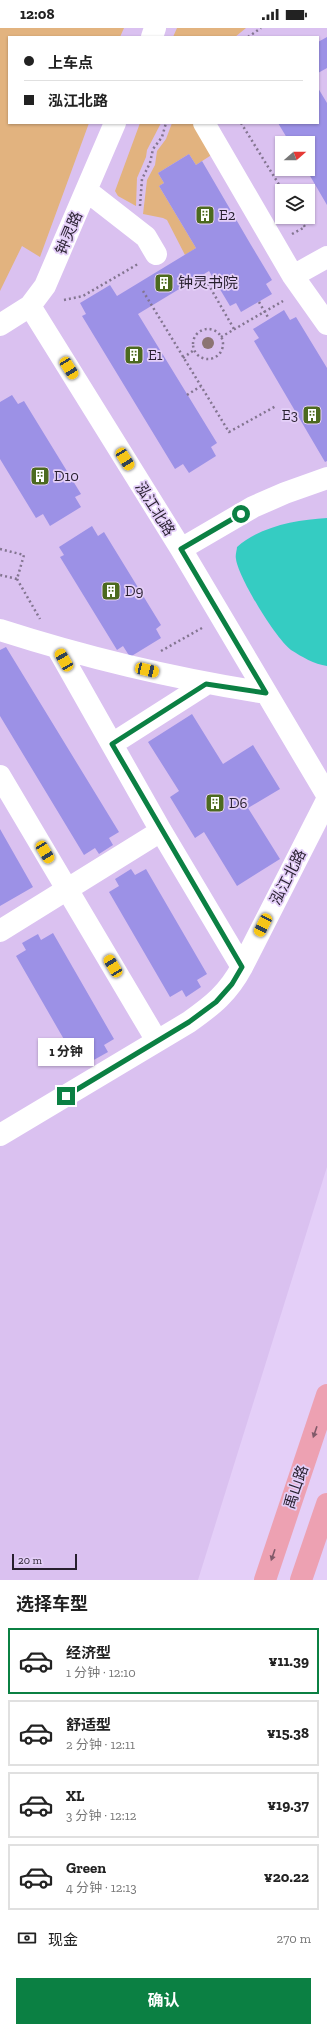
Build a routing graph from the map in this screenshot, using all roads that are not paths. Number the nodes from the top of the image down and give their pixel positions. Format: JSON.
{"nodes":[{"id":1,"x":115,"y":124,"type":"edge"},
{"id":2,"x":205,"y":124,"type":"edge"},
{"id":3,"x":87,"y":190,"type":"junction"},
{"id":4,"x":156,"y":254,"type":"road end"},
{"id":5,"x":327,"y":257,"type":"edge"},
{"id":6,"x":298,"y":282,"type":"junction"},
{"id":7,"x":30,"y":306,"type":"junction"},
{"id":8,"x":327,"y":324,"type":"edge"},
{"id":9,"x":1,"y":326,"type":"edge"},
{"id":10,"x":327,"y":478,"type":"edge"},
{"id":11,"x":181,"y":549,"type":"junction"},
{"id":12,"x":0,"y":630,"type":"edge"},
{"id":13,"x":58,"y":649,"type":"junction"},
{"id":14,"x":206,"y":684,"type":"junction"},
{"id":15,"x":266,"y":693,"type":"junction"},
{"id":16,"x":112,"y":744,"type":"junction"},
{"id":17,"x":0,"y":776,"type":"edge"},
{"id":18,"x":327,"y":795,"type":"edge"},
{"id":19,"x":327,"y":800,"type":"edge"},
{"id":20,"x":161,"y":831,"type":"junction"},
{"id":21,"x":68,"y":889,"type":"junction"},
{"id":22,"x":0,"y":932,"type":"edge"},
{"id":23,"x":242,"y":967,"type":"junction"},
{"id":24,"x":157,"y":1041,"type":"junction"},
{"id":25,"x":0,"y":1135,"type":"edge"},
{"id":26,"x":327,"y":1395,"type":"edge"},
{"id":27,"x":327,"y":1504,"type":"edge"},
{"id":28,"x":264,"y":1580,"type":"edge"},
{"id":29,"x":302,"y":1580,"type":"edge"}],
"edges":[{"from":1,"to":3,"type":"lane","name":"钟灵路"},
{"from":2,"to":6,"type":"lane"},
{"from":3,"to":4,"type":"lane"},
{"from":3,"to":7,"type":"lane","name":"钟灵路"},
{"from":5,"to":6,"type":"lane"},
{"from":6,"to":8,"type":"lane"},
{"from":7,"to":9,"type":"lane","name":"钟灵路"},
{"from":7,"to":11,"type":"lane","name":"泓江北路"},
{"from":10,"to":11,"type":"lane"},
{"from":11,"to":15,"type":"lane","name":"泓江北路"},
{"from":12,"to":13,"type":"lane"},
{"from":13,"to":14,"type":"lane"},
{"from":13,"to":16,"type":"lane"},
{"from":14,"to":15,"type":"lane"},
{"from":14,"to":16,"type":"lane"},
{"from":15,"to":18,"type":"lane","name":"泓江北路"},
{"from":16,"to":20,"type":"lane"},
{"from":17,"to":21,"type":"lane"},
{"from":19,"to":23,"type":"lane","name":"泓江北路"},
{"from":20,"to":21,"type":"lane"},
{"from":20,"to":23,"type":"lane"},
{"from":21,"to":22,"type":"lane"},
{"from":21,"to":24,"type":"lane"},
{"from":23,"to":24,"type":"lane","name":"泓江北路"},
{"from":24,"to":25,"type":"lane","name":"泓江北路"},
{"from":26,"to":28,"type":"main road","name":"禹山路","one_way":true},
{"from":27,"to":29,"type":"main road"}]}
